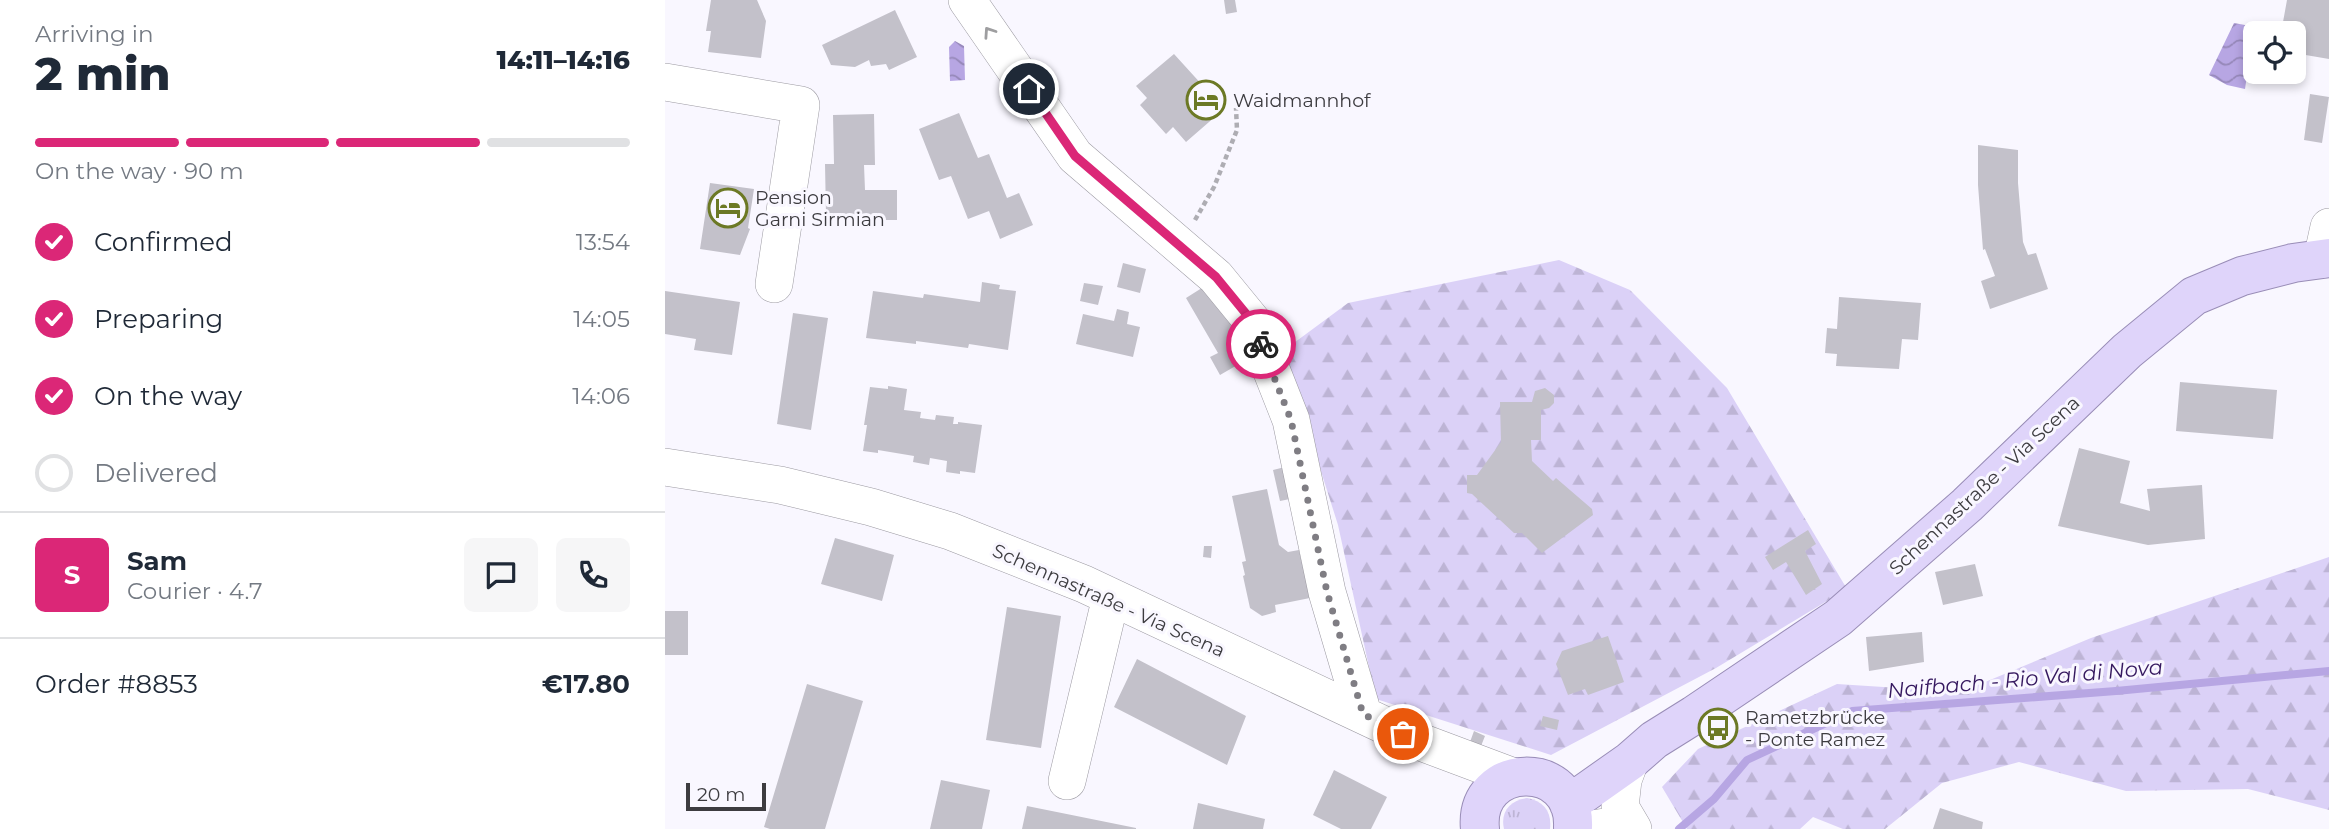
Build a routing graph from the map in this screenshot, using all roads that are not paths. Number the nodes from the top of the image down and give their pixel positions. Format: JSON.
{"nodes":[{"id":1,"x":967,"y":0,"type":"edge"},
{"id":2,"x":665,"y":82,"type":"edge"},
{"id":3,"x":2327,"y":248,"type":"edge"},
{"id":4,"x":774,"y":284,"type":"dead end"},
{"id":5,"x":665,"y":467,"type":"edge"},
{"id":6,"x":1111,"y":597,"type":"junction"},
{"id":7,"x":1363,"y":714,"type":"junction"},
{"id":8,"x":1418,"y":741,"type":"junction"},
{"id":9,"x":1642,"y":750,"type":"junction"},
{"id":10,"x":1067,"y":781,"type":"dead end"},
{"id":11,"x":1583,"y":810,"type":"edge"},
{"id":12,"x":1480,"y":822,"type":"edge"}],
"edges":[{"from":7,"to":1,"type":"street","one_way":true},
{"from":2,"to":4,"type":"street"},
{"from":3,"to":9,"type":"main road","name":"Schennastraße - Via Scena"},
{"from":5,"to":6,"type":"street","name":"Schennastraße - Via Scena"},
{"from":6,"to":7,"type":"street","name":"Schennastraße - Via Scena"},
{"from":6,"to":10,"type":"street"},
{"from":7,"to":8,"type":"street","name":"Schennastraße - Via Scena"},
{"from":8,"to":11,"type":"street","name":"Schennastraße - Via Scena"},
{"from":8,"to":12,"type":"street","name":"Schennastraße - Via Scena"},
{"from":9,"to":11,"type":"main road","name":"Schennastraße - Via Scena"},
{"from":9,"to":11,"type":"street"},
{"from":11,"to":12,"type":"main road"}]}
